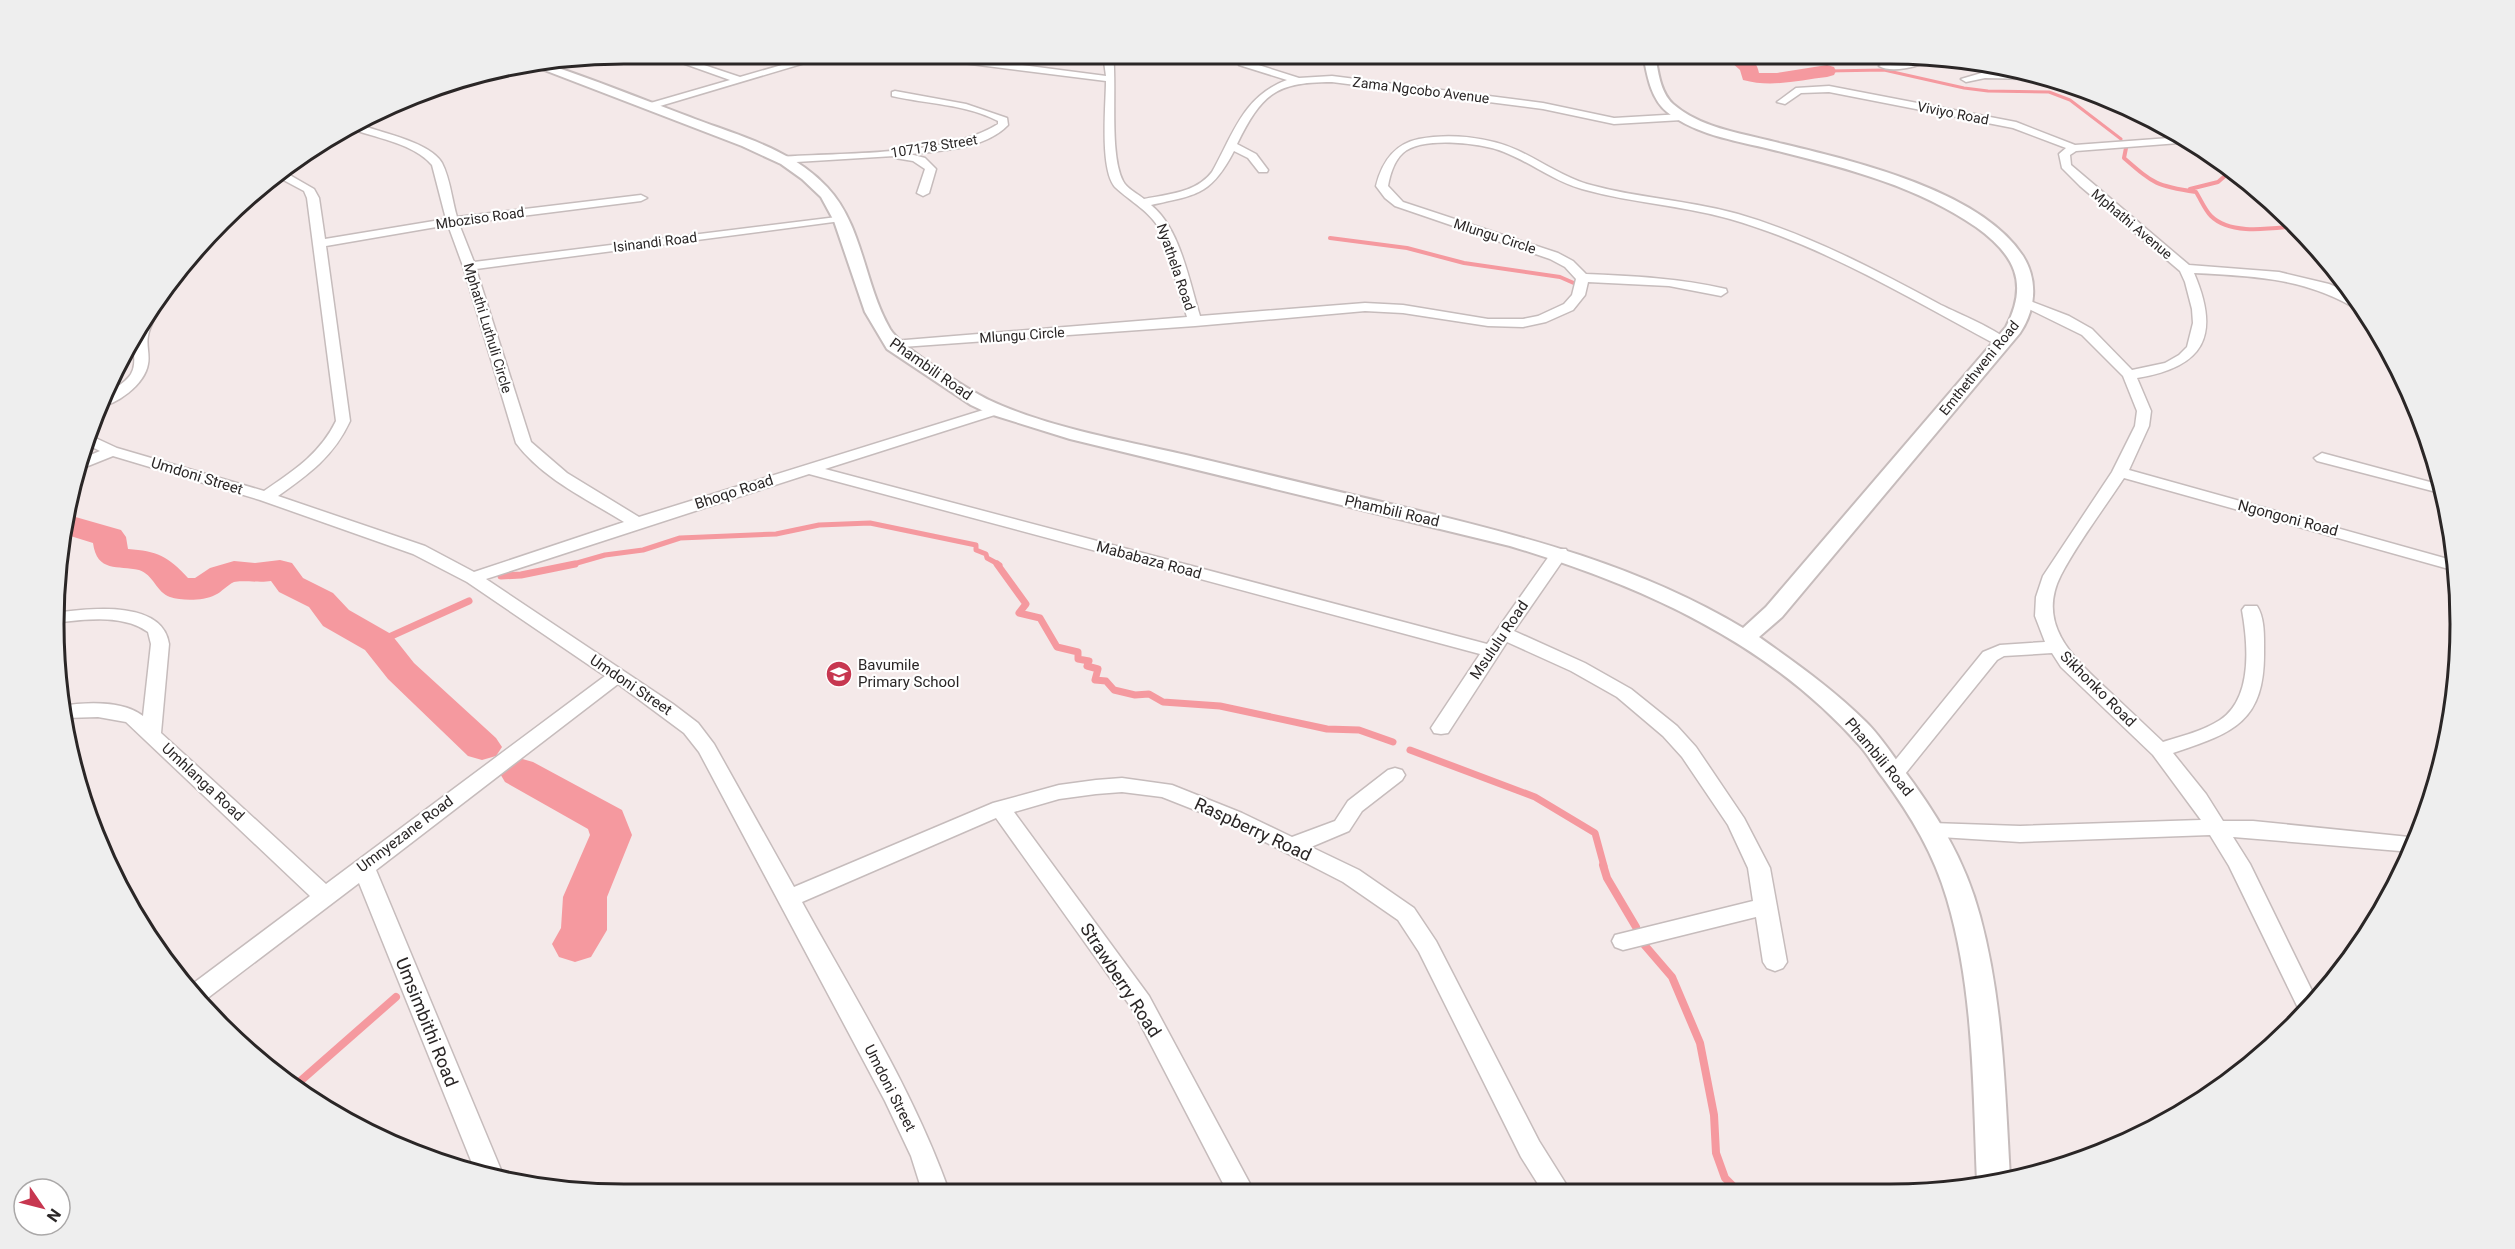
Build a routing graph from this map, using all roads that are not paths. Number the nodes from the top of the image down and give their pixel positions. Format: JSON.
{"nodes":[{"id":1,"x":692,"y":64,"type":"edge"},
{"id":2,"x":795,"y":64,"type":"edge"},
{"id":3,"x":994,"y":64,"type":"edge"},
{"id":4,"x":1109,"y":64,"type":"edge"},
{"id":5,"x":1245,"y":64,"type":"edge"},
{"id":6,"x":1651,"y":64,"type":"edge"},
{"id":7,"x":1903,"y":65,"type":"edge"},
{"id":8,"x":1884,"y":66,"type":"dead end"},
{"id":9,"x":550,"y":69,"type":"edge"},
{"id":10,"x":2001,"y":75,"type":"edge"},
{"id":11,"x":1111,"y":79,"type":"junction"},
{"id":12,"x":1966,"y":79,"type":"dead end"},
{"id":13,"x":739,"y":80,"type":"junction"},
{"id":14,"x":1296,"y":80,"type":"junction"},
{"id":15,"x":895,"y":94,"type":"dead end"},
{"id":16,"x":1782,"y":102,"type":"dead end"},
{"id":17,"x":650,"y":106,"type":"junction"},
{"id":18,"x":1682,"y":117,"type":"junction"},
{"id":19,"x":363,"y":130,"type":"edge"},
{"id":20,"x":2173,"y":141,"type":"edge"},
{"id":21,"x":1231,"y":145,"type":"junction"},
{"id":22,"x":2074,"y":148,"type":"junction"},
{"id":23,"x":880,"y":154,"type":"junction"},
{"id":24,"x":780,"y":160,"type":"junction"},
{"id":25,"x":1263,"y":170,"type":"dead end"},
{"id":26,"x":287,"y":178,"type":"edge"},
{"id":27,"x":924,"y":194,"type":"dead end"},
{"id":28,"x":641,"y":198,"type":"dead end"},
{"id":29,"x":1143,"y":203,"type":"junction"},
{"id":30,"x":841,"y":218,"type":"junction"},
{"id":31,"x":452,"y":221,"type":"junction"},
{"id":32,"x":319,"y":244,"type":"junction"},
{"id":33,"x":1846,"y":247,"type":"dead end"},
{"id":34,"x":1830,"y":254,"type":"junction"},
{"id":35,"x":469,"y":266,"type":"junction"},
{"id":36,"x":2186,"y":268,"type":"junction"},
{"id":37,"x":1581,"y":278,"type":"junction"},
{"id":38,"x":1721,"y":292,"type":"dead end"},
{"id":39,"x":2345,"y":297,"type":"edge"},
{"id":40,"x":2025,"y":304,"type":"junction"},
{"id":41,"x":1195,"y":322,"type":"junction"},
{"id":42,"x":142,"y":341,"type":"edge"},
{"id":43,"x":2002,"y":342,"type":"junction"},
{"id":44,"x":892,"y":345,"type":"junction"},
{"id":45,"x":2129,"y":375,"type":"junction"},
{"id":46,"x":114,"y":394,"type":"edge"},
{"id":47,"x":996,"y":410,"type":"junction"},
{"id":48,"x":95,"y":442,"type":"edge"},
{"id":49,"x":112,"y":451,"type":"junction"},
{"id":50,"x":2322,"y":458,"type":"dead end"},
{"id":51,"x":89,"y":461,"type":"edge"},
{"id":52,"x":808,"y":468,"type":"junction"},
{"id":53,"x":2120,"y":472,"type":"junction"},
{"id":54,"x":2433,"y":487,"type":"edge"},
{"id":55,"x":266,"y":497,"type":"junction"},
{"id":56,"x":636,"y":523,"type":"junction"},
{"id":57,"x":1560,"y":553,"type":"junction"},
{"id":58,"x":2447,"y":564,"type":"edge"},
{"id":59,"x":473,"y":578,"type":"junction"},
{"id":60,"x":2251,"y":610,"type":"dead end"},
{"id":61,"x":64,"y":617,"type":"edge"},
{"id":62,"x":1503,"y":633,"type":"junction"},
{"id":63,"x":1746,"y":637,"type":"junction"},
{"id":64,"x":2057,"y":647,"type":"junction"},
{"id":65,"x":1491,"y":651,"type":"junction"},
{"id":66,"x":618,"y":675,"type":"junction"},
{"id":67,"x":71,"y":712,"type":"edge"},
{"id":68,"x":1441,"y":728,"type":"dead end"},
{"id":69,"x":151,"y":734,"type":"junction"},
{"id":70,"x":2160,"y":750,"type":"junction"},
{"id":71,"x":1894,"y":774,"type":"junction"},
{"id":72,"x":1395,"y":775,"type":"dead end"},
{"id":73,"x":1000,"y":808,"type":"junction"},
{"id":74,"x":2219,"y":828,"type":"junction"},
{"id":75,"x":1932,"y":831,"type":"junction"},
{"id":76,"x":2406,"y":844,"type":"edge"},
{"id":77,"x":1292,"y":846,"type":"junction"},
{"id":78,"x":363,"y":866,"type":"junction"},
{"id":79,"x":324,"y":896,"type":"junction"},
{"id":80,"x":790,"y":898,"type":"junction"},
{"id":81,"x":1764,"y":907,"type":"junction"},
{"id":82,"x":1623,"y":941,"type":"dead end"},
{"id":83,"x":1774,"y":962,"type":"dead end"},
{"id":84,"x":201,"y":991,"type":"edge"},
{"id":85,"x":2305,"y":1001,"type":"edge"},
{"id":86,"x":486,"y":1167,"type":"edge"},
{"id":87,"x":1995,"y":1175,"type":"edge"},
{"id":88,"x":934,"y":1184,"type":"edge"},
{"id":89,"x":1237,"y":1184,"type":"edge"},
{"id":90,"x":1553,"y":1184,"type":"edge"}],
"edges":[{"from":1,"to":13,"type":"street"},
{"from":2,"to":13,"type":"street"},
{"from":3,"to":11,"type":"street"},
{"from":4,"to":11,"type":"street","name":"Nyathela Road"},
{"from":5,"to":14,"type":"street"},
{"from":6,"to":18,"type":"street","name":"Emthethweni Road"},
{"from":7,"to":8,"type":"street"},
{"from":9,"to":17,"type":"street","name":"Phambili Road"},
{"from":10,"to":12,"type":"street"},
{"from":11,"to":29,"type":"street","name":"Nyathela Road"},
{"from":13,"to":17,"type":"street"},
{"from":14,"to":18,"type":"street","name":"Zama Ngcobo Avenue"},
{"from":14,"to":21,"type":"street","name":"Zama Ngcobo Avenue"},
{"from":15,"to":23,"type":"street","name":"107178 Street"},
{"from":16,"to":22,"type":"street","name":"Viviyo Road"},
{"from":17,"to":24,"type":"street","name":"Phambili Road"},
{"from":18,"to":40,"type":"street","name":"Emthethweni Road"},
{"from":19,"to":31,"type":"street","name":"Mphathi Luthuli Circle"},
{"from":20,"to":22,"type":"street"},
{"from":21,"to":25,"type":"street"},
{"from":21,"to":29,"type":"street","name":"Zama Ngcobo Avenue"},
{"from":22,"to":36,"type":"street","name":"Mphathi Avenue"},
{"from":23,"to":24,"type":"street","name":"107178 Street"},
{"from":23,"to":27,"type":"street"},
{"from":24,"to":30,"type":"street","name":"Phambili Road"},
{"from":26,"to":32,"type":"street"},
{"from":28,"to":31,"type":"street","name":"Mboziso Road"},
{"from":29,"to":41,"type":"street","name":"Nyathela Road"},
{"from":30,"to":35,"type":"street","name":"Isinandi Road"},
{"from":30,"to":44,"type":"street","name":"Phambili Road"},
{"from":31,"to":32,"type":"street","name":"Mboziso Road"},
{"from":31,"to":35,"type":"street","name":"Mphathi Luthuli Circle"},
{"from":32,"to":55,"type":"street"},
{"from":33,"to":34,"type":"street"},
{"from":34,"to":37,"type":"street","name":"Mlungu Circle"},
{"from":34,"to":43,"type":"street","name":"Mlungu Circle"},
{"from":35,"to":56,"type":"street","name":"Mphathi Luthuli Circle"},
{"from":36,"to":39,"type":"street"},
{"from":36,"to":45,"type":"street","name":"Mphathi Avenue"},
{"from":37,"to":38,"type":"street"},
{"from":37,"to":41,"type":"street","name":"Mlungu Circle"},
{"from":40,"to":43,"type":"street","name":"Emthethweni Road"},
{"from":40,"to":45,"type":"street","name":"Sikhonko Road"},
{"from":41,"to":44,"type":"street","name":"Mlungu Circle"},
{"from":42,"to":46,"type":"street"},
{"from":43,"to":63,"type":"street","name":"Emthethweni Road"},
{"from":44,"to":47,"type":"street","name":"Phambili Road"},
{"from":45,"to":53,"type":"street","name":"Sikhonko Road"},
{"from":47,"to":52,"type":"street","name":"Bhoqo Road"},
{"from":47,"to":57,"type":"street","name":"Phambili Road"},
{"from":48,"to":49,"type":"street","name":"Umdoni Street"},
{"from":49,"to":51,"type":"street"},
{"from":49,"to":55,"type":"street","name":"Umdoni Street"},
{"from":50,"to":54,"type":"street"},
{"from":52,"to":56,"type":"street","name":"Bhoqo Road"},
{"from":52,"to":65,"type":"street","name":"Mababaza Road"},
{"from":53,"to":58,"type":"street","name":"Ngongoni Road"},
{"from":53,"to":64,"type":"street","name":"Sikhonko Road"},
{"from":55,"to":59,"type":"street","name":"Umdoni Street"},
{"from":56,"to":59,"type":"street","name":"Bhoqo Road"},
{"from":57,"to":62,"type":"street","name":"Msululu Road"},
{"from":57,"to":63,"type":"street","name":"Phambili Road"},
{"from":59,"to":66,"type":"street","name":"Umdoni Street"},
{"from":60,"to":70,"type":"street"},
{"from":61,"to":69,"type":"street"},
{"from":62,"to":65,"type":"street","name":"Msululu Road"},
{"from":62,"to":81,"type":"street"},
{"from":63,"to":71,"type":"street","name":"Phambili Road"},
{"from":64,"to":70,"type":"street","name":"Sikhonko Road"},
{"from":64,"to":71,"type":"street"},
{"from":65,"to":68,"type":"street","name":"Msululu Road"},
{"from":66,"to":78,"type":"street","name":"Umnyezane Road"},
{"from":66,"to":80,"type":"street","name":"Umdoni Street"},
{"from":67,"to":69,"type":"street","name":"Umhlanga Road"},
{"from":69,"to":79,"type":"street","name":"Umhlanga Road"},
{"from":70,"to":74,"type":"street","name":"Sikhonko Road"},
{"from":71,"to":75,"type":"street","name":"Phambili Road"},
{"from":72,"to":77,"type":"street"},
{"from":73,"to":77,"type":"street","name":"Raspberry Road"},
{"from":73,"to":80,"type":"street","name":"Raspberry Road"},
{"from":73,"to":89,"type":"street","name":"Strawberry Road"},
{"from":74,"to":75,"type":"street"},
{"from":74,"to":76,"type":"street"},
{"from":74,"to":85,"type":"street","name":"Sikhonko Road"},
{"from":75,"to":87,"type":"street","name":"Phambili Road"},
{"from":77,"to":90,"type":"street","name":"Raspberry Road"},
{"from":78,"to":79,"type":"street","name":"Umnyezane Road"},
{"from":78,"to":86,"type":"street","name":"Umsimbithi Road"},
{"from":79,"to":84,"type":"street","name":"Umnyezane Road"},
{"from":80,"to":88,"type":"street","name":"Umdoni Street"},
{"from":81,"to":82,"type":"street"},
{"from":81,"to":83,"type":"street"}]}
